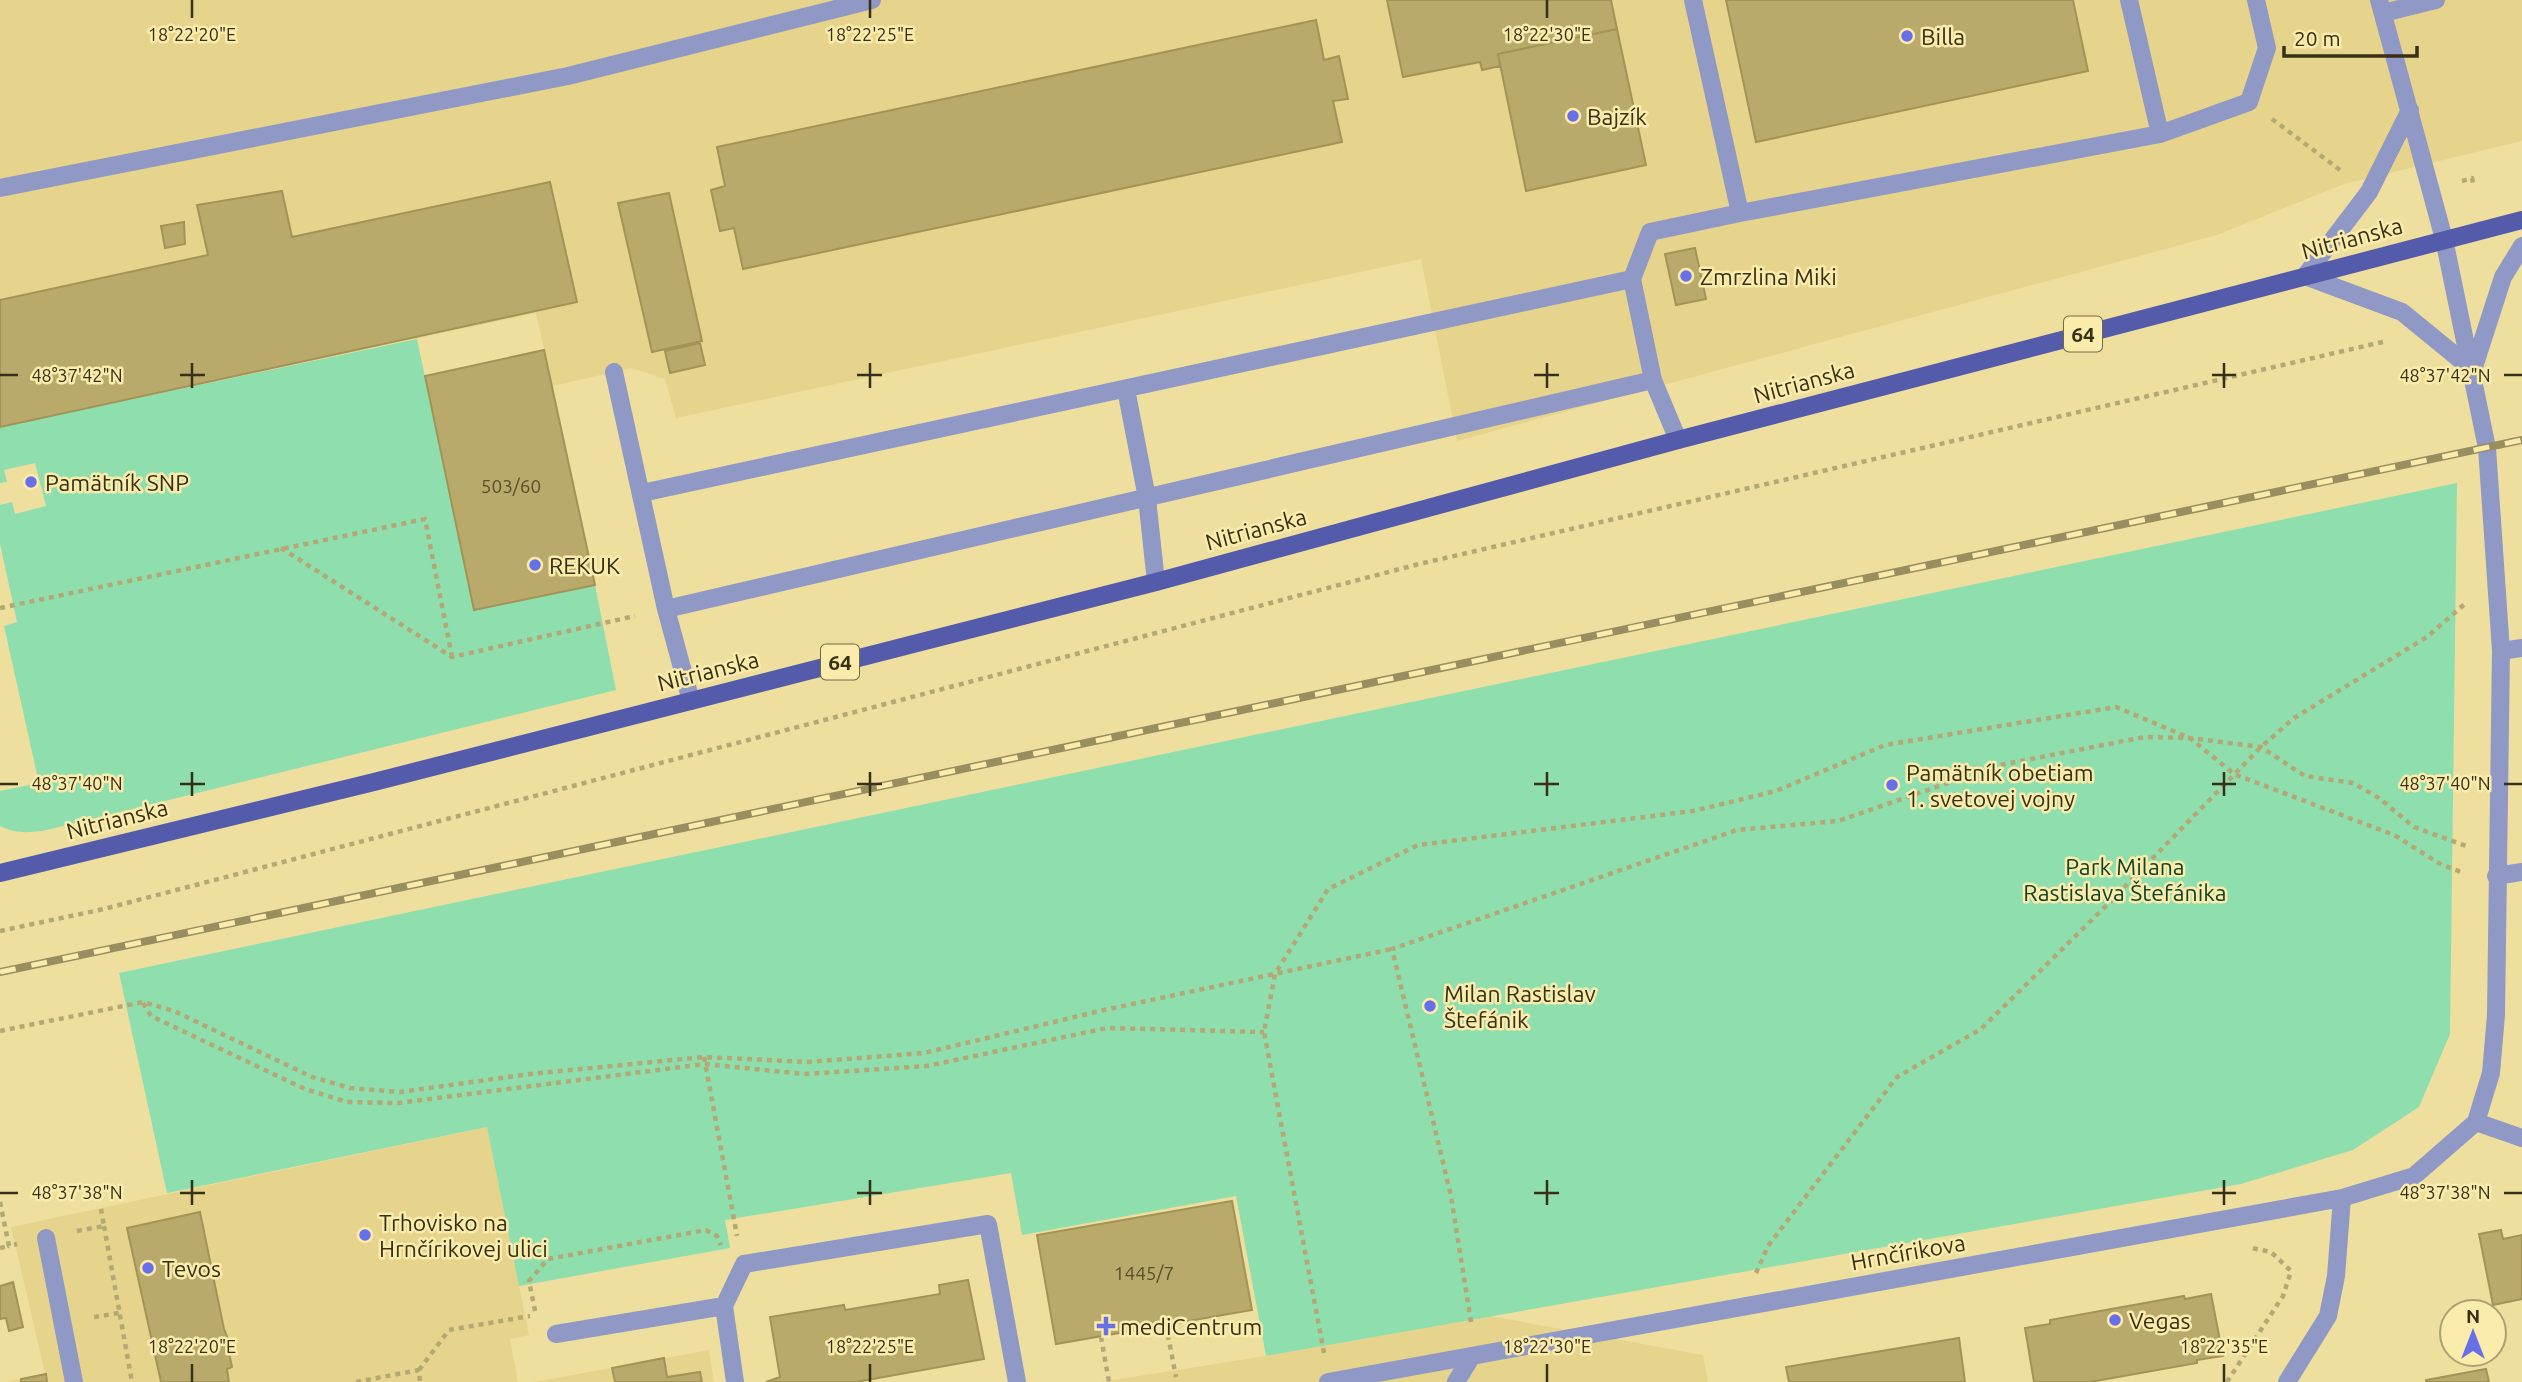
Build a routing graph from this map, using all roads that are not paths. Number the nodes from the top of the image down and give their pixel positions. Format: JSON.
{"nodes":[{"id":1,"x":872,"y":0,"type":"edge"},
{"id":2,"x":1693,"y":0,"type":"edge"},
{"id":3,"x":2129,"y":0,"type":"edge"},
{"id":4,"x":2256,"y":0,"type":"edge"},
{"id":5,"x":2435,"y":0,"type":"edge"},
{"id":6,"x":2381,"y":6,"type":"edge"},
{"id":7,"x":2410,"y":110,"type":"junction"},
{"id":8,"x":2160,"y":134,"type":"junction"},
{"id":9,"x":0,"y":188,"type":"edge"},
{"id":10,"x":1740,"y":213,"type":"junction"},
{"id":11,"x":2522,"y":220,"type":"edge"},
{"id":12,"x":2444,"y":239,"type":"junction"},
{"id":13,"x":2522,"y":246,"type":"edge"},
{"id":14,"x":2305,"y":276,"type":"junction"},
{"id":15,"x":1632,"y":279,"type":"junction"},
{"id":16,"x":2473,"y":370,"type":"junction"},
{"id":17,"x":614,"y":372,"type":"dead end"},
{"id":18,"x":1653,"y":380,"type":"junction"},
{"id":19,"x":1126,"y":389,"type":"junction"},
{"id":20,"x":1678,"y":440,"type":"junction"},
{"id":21,"x":642,"y":493,"type":"junction"},
{"id":22,"x":1147,"y":498,"type":"junction"},
{"id":23,"x":1156,"y":582,"type":"junction"},
{"id":24,"x":666,"y":609,"type":"junction"},
{"id":25,"x":2522,"y":648,"type":"edge"},
{"id":26,"x":2501,"y":651,"type":"junction"},
{"id":27,"x":691,"y":701,"type":"junction"},
{"id":28,"x":2522,"y":872,"type":"edge"},
{"id":29,"x":0,"y":873,"type":"edge"},
{"id":30,"x":2496,"y":876,"type":"junction"},
{"id":31,"x":2476,"y":1122,"type":"junction"},
{"id":32,"x":2522,"y":1138,"type":"edge"},
{"id":33,"x":2342,"y":1198,"type":"junction"},
{"id":34,"x":46,"y":1238,"type":"road end"},
{"id":35,"x":724,"y":1306,"type":"junction"},
{"id":36,"x":555,"y":1334,"type":"dead end"},
{"id":37,"x":1472,"y":1356,"type":"junction"},
{"id":38,"x":74,"y":1382,"type":"edge"},
{"id":39,"x":735,"y":1382,"type":"edge"},
{"id":40,"x":1017,"y":1382,"type":"edge"},
{"id":41,"x":1328,"y":1382,"type":"edge"},
{"id":42,"x":1456,"y":1382,"type":"edge"},
{"id":43,"x":2287,"y":1382,"type":"edge"}],
"edges":[{"from":1,"to":9,"type":"street"},
{"from":2,"to":10,"type":"street"},
{"from":3,"to":8,"type":"street"},
{"from":4,"to":8,"type":"street"},
{"from":5,"to":6,"type":"street"},
{"from":6,"to":7,"type":"street"},
{"from":7,"to":12,"type":"street"},
{"from":7,"to":14,"type":"street"},
{"from":8,"to":10,"type":"street"},
{"from":10,"to":15,"type":"street"},
{"from":11,"to":12,"type":"main road","name":"Nitrianska","number":"64"},
{"from":12,"to":14,"type":"main road","name":"Nitrianska","number":"64"},
{"from":12,"to":16,"type":"street"},
{"from":13,"to":16,"type":"street"},
{"from":14,"to":16,"type":"street"},
{"from":14,"to":20,"type":"main road","name":"Nitrianska","number":"64"},
{"from":15,"to":18,"type":"street"},
{"from":15,"to":19,"type":"street"},
{"from":16,"to":26,"type":"street"},
{"from":17,"to":21,"type":"street"},
{"from":18,"to":20,"type":"street"},
{"from":18,"to":22,"type":"street"},
{"from":19,"to":21,"type":"street"},
{"from":19,"to":22,"type":"street"},
{"from":20,"to":23,"type":"main road","name":"Nitrianska","number":"64"},
{"from":21,"to":24,"type":"street"},
{"from":22,"to":23,"type":"street"},
{"from":22,"to":24,"type":"street"},
{"from":23,"to":27,"type":"main road","name":"Nitrianska","number":"64"},
{"from":24,"to":27,"type":"street"},
{"from":25,"to":26,"type":"street"},
{"from":26,"to":30,"type":"street"},
{"from":27,"to":29,"type":"main road","name":"Nitrianska","number":"64"},
{"from":28,"to":30,"type":"street"},
{"from":30,"to":31,"type":"street"},
{"from":31,"to":32,"type":"street"},
{"from":31,"to":33,"type":"street","name":"Hrnčírikova"},
{"from":33,"to":37,"type":"street","name":"Hrnčírikova"},
{"from":33,"to":43,"type":"street"},
{"from":34,"to":38,"type":"street"},
{"from":35,"to":36,"type":"street"},
{"from":35,"to":39,"type":"street"},
{"from":35,"to":40,"type":"street"},
{"from":37,"to":41,"type":"street","name":"Hrnčírikova"},
{"from":37,"to":42,"type":"street"}]}
